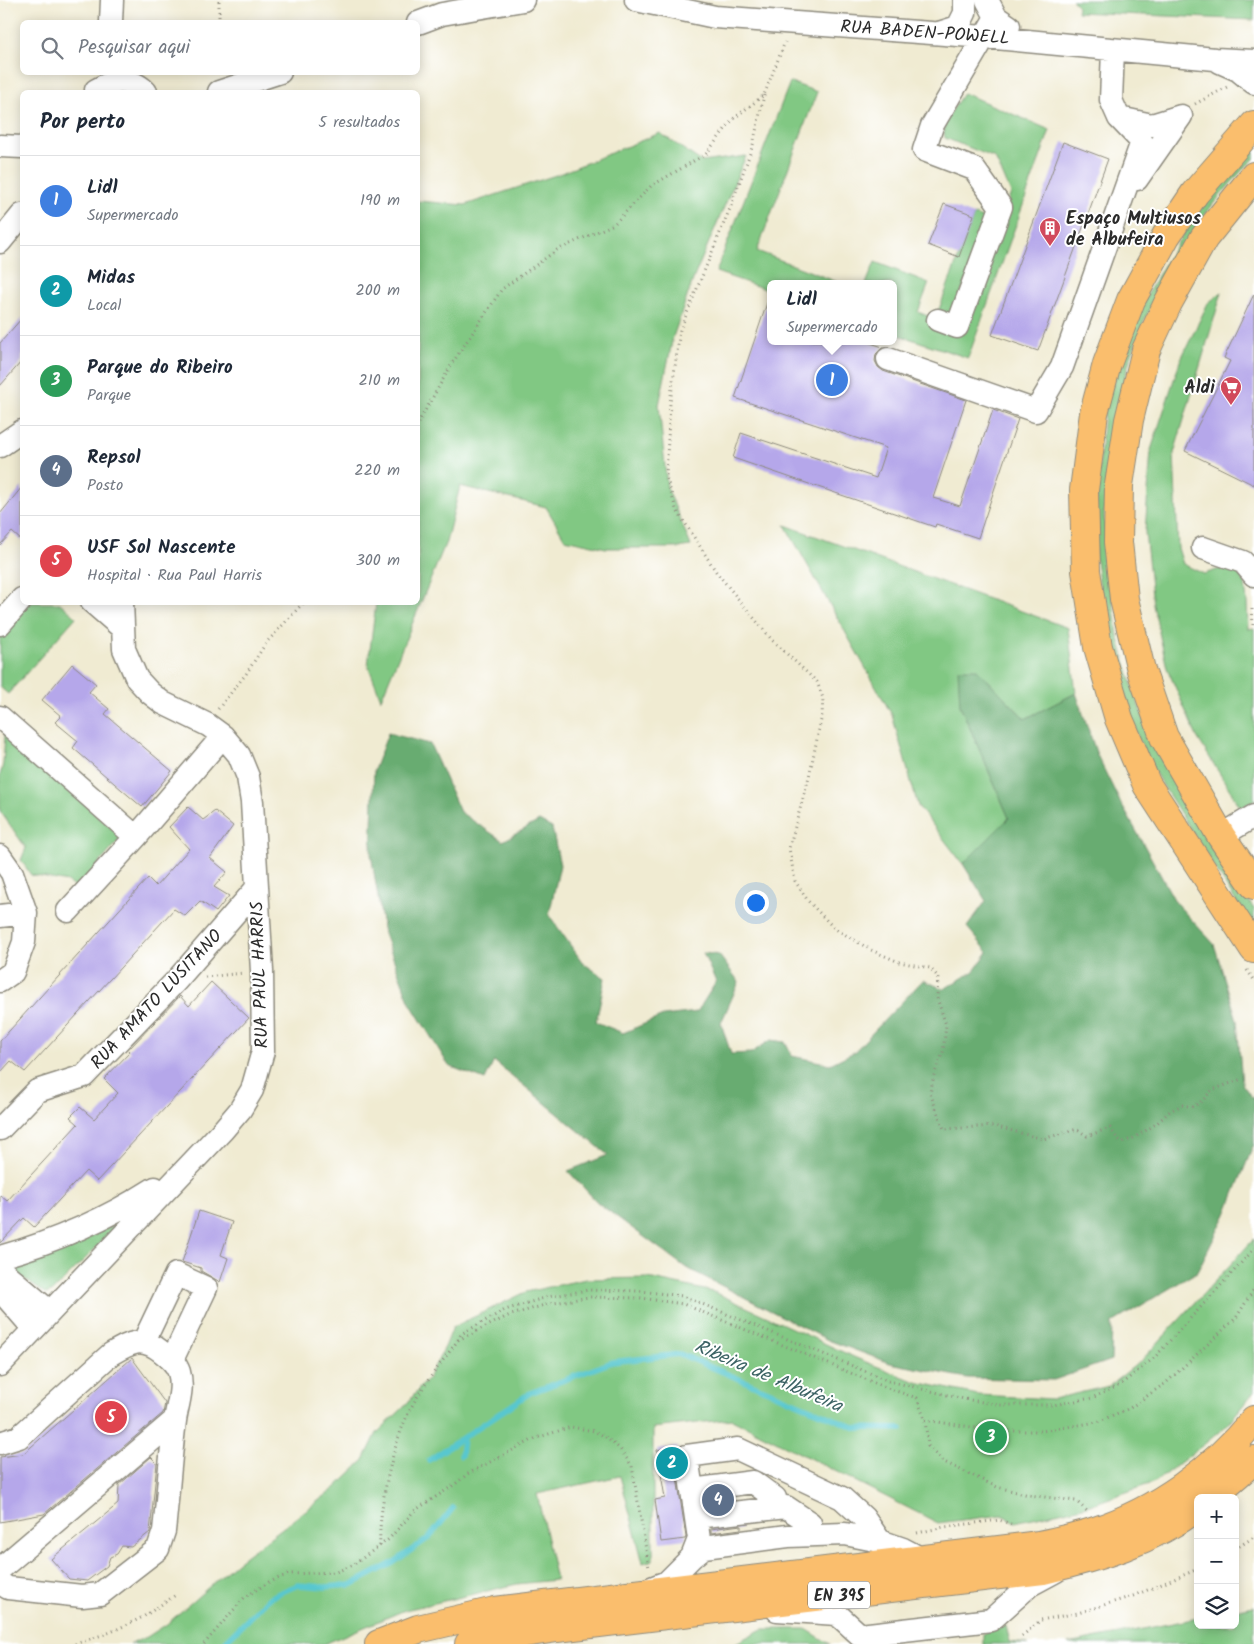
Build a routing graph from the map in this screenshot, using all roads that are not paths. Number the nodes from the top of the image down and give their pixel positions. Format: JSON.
{"nodes":[{"id":1,"x":523,"y":0,"type":"edge"},
{"id":2,"x":636,"y":0,"type":"edge"},
{"id":3,"x":965,"y":6,"type":"edge"},
{"id":4,"x":992,"y":8,"type":"edge"},
{"id":5,"x":420,"y":22,"type":"edge"},
{"id":6,"x":939,"y":34,"type":"junction"},
{"id":7,"x":985,"y":37,"type":"junction"},
{"id":8,"x":1036,"y":41,"type":"junction"},
{"id":9,"x":1113,"y":50,"type":"junction"},
{"id":10,"x":1215,"y":59,"type":"junction"},
{"id":11,"x":1254,"y":61,"type":"edge"},
{"id":12,"x":271,"y":75,"type":"edge"},
{"id":13,"x":1254,"y":83,"type":"edge"},
{"id":14,"x":98,"y":85,"type":"edge"},
{"id":15,"x":142,"y":86,"type":"edge"},
{"id":16,"x":225,"y":90,"type":"edge"},
{"id":17,"x":1119,"y":118,"type":"junction"},
{"id":18,"x":1254,"y":125,"type":"edge"},
{"id":19,"x":0,"y":146,"type":"edge"},
{"id":20,"x":20,"y":146,"type":"edge"},
{"id":21,"x":1254,"y":176,"type":"edge"},
{"id":22,"x":1121,"y":203,"type":"junction"},
{"id":23,"x":20,"y":217,"type":"edge"},
{"id":24,"x":0,"y":242,"type":"edge"},
{"id":25,"x":938,"y":320,"type":"dead end"},
{"id":26,"x":888,"y":359,"type":"dead end"},
{"id":27,"x":20,"y":432,"type":"edge"},
{"id":28,"x":0,"y":446,"type":"edge"},
{"id":29,"x":1203,"y":548,"type":"dead end"},
{"id":30,"x":1254,"y":575,"type":"edge"},
{"id":31,"x":20,"y":601,"type":"edge"},
{"id":32,"x":95,"y":605,"type":"edge"},
{"id":33,"x":122,"y":605,"type":"edge"},
{"id":34,"x":0,"y":624,"type":"edge"},
{"id":35,"x":122,"y":628,"type":"junction"},
{"id":36,"x":0,"y":717,"type":"edge"},
{"id":37,"x":216,"y":730,"type":"junction"},
{"id":38,"x":1254,"y":816,"type":"edge"},
{"id":39,"x":1221,"y":836,"type":"junction"},
{"id":40,"x":136,"y":837,"type":"junction"},
{"id":41,"x":4,"y":867,"type":"edge"},
{"id":42,"x":1254,"y":885,"type":"edge"},
{"id":43,"x":256,"y":890,"type":"junction"},
{"id":44,"x":68,"y":911,"type":"dead end"},
{"id":45,"x":26,"y":913,"type":"junction"},
{"id":46,"x":0,"y":916,"type":"edge"},
{"id":47,"x":1254,"y":949,"type":"edge"},
{"id":48,"x":4,"y":969,"type":"edge"},
{"id":49,"x":2,"y":1122,"type":"edge"},
{"id":50,"x":182,"y":1172,"type":"junction"},
{"id":51,"x":0,"y":1257,"type":"edge"},
{"id":52,"x":0,"y":1269,"type":"edge"},
{"id":53,"x":0,"y":1290,"type":"edge"},
{"id":54,"x":50,"y":1312,"type":"junction"},
{"id":55,"x":34,"y":1329,"type":"junction"},
{"id":56,"x":144,"y":1341,"type":"junction"},
{"id":57,"x":172,"y":1360,"type":"junction"},
{"id":58,"x":0,"y":1365,"type":"edge"},
{"id":59,"x":175,"y":1420,"type":"junction"},
{"id":60,"x":1254,"y":1420,"type":"edge"},
{"id":61,"x":0,"y":1443,"type":"edge"},
{"id":62,"x":726,"y":1451,"type":"junction"},
{"id":63,"x":1254,"y":1460,"type":"edge"},
{"id":64,"x":1215,"y":1494,"type":"edge"},
{"id":65,"x":776,"y":1498,"type":"junction"},
{"id":66,"x":1194,"y":1510,"type":"edge"},
{"id":67,"x":694,"y":1515,"type":"junction"},
{"id":68,"x":845,"y":1534,"type":"junction"},
{"id":69,"x":880,"y":1541,"type":"junction"},
{"id":70,"x":922,"y":1559,"type":"junction"},
{"id":71,"x":1070,"y":1564,"type":"junction"},
{"id":72,"x":0,"y":1569,"type":"edge"},
{"id":73,"x":0,"y":1583,"type":"edge"},
{"id":74,"x":646,"y":1584,"type":"junction"},
{"id":75,"x":739,"y":1607,"type":"junction"},
{"id":76,"x":379,"y":1644,"type":"edge"},
{"id":77,"x":468,"y":1644,"type":"edge"}],
"edges":[{"from":1,"to":5,"type":"street"},
{"from":2,"to":6,"type":"street","name":"RUA BADEN-POWELL"},
{"from":3,"to":6,"type":"street"},
{"from":3,"to":7,"type":"street"},
{"from":4,"to":7,"type":"street"},
{"from":4,"to":8,"type":"street"},
{"from":6,"to":7,"type":"street","name":"RUA BADEN-POWELL"},
{"from":7,"to":8,"type":"street","name":"RUA BADEN-POWELL"},
{"from":7,"to":25,"type":"street"},
{"from":8,"to":9,"type":"street","name":"RUA BADEN-POWELL"},
{"from":9,"to":10,"type":"street","name":"RUA BADEN-POWELL"},
{"from":9,"to":17,"type":"street"},
{"from":10,"to":11,"type":"street","name":"RUA BADEN-POWELL"},
{"from":10,"to":13,"type":"street","name":"RUA BADEN-POWELL"},
{"from":12,"to":16,"type":"street"},
{"from":14,"to":15,"type":"street"},
{"from":17,"to":22,"type":"street"},
{"from":17,"to":22,"type":"street"},
{"from":18,"to":47,"type":"main road"},
{"from":19,"to":20,"type":"street"},
{"from":21,"to":39,"type":"main road"},
{"from":22,"to":26,"type":"street"},
{"from":23,"to":24,"type":"street"},
{"from":27,"to":28,"type":"street"},
{"from":29,"to":30,"type":"street"},
{"from":31,"to":34,"type":"street"},
{"from":32,"to":35,"type":"street"},
{"from":33,"to":35,"type":"street","name":"RUA PAUL HARRIS"},
{"from":35,"to":37,"type":"street","name":"RUA PAUL HARRIS"},
{"from":36,"to":40,"type":"street"},
{"from":37,"to":40,"type":"street"},
{"from":37,"to":43,"type":"street","name":"RUA PAUL HARRIS"},
{"from":38,"to":39,"type":"street"},
{"from":39,"to":42,"type":"main road"},
{"from":40,"to":44,"type":"street"},
{"from":41,"to":45,"type":"street"},
{"from":43,"to":49,"type":"street","name":"RUA AMATO LUSITANO"},
{"from":43,"to":50,"type":"street","name":"RUA PAUL HARRIS"},
{"from":45,"to":46,"type":"street"},
{"from":45,"to":48,"type":"street"},
{"from":50,"to":51,"type":"street"},
{"from":50,"to":54,"type":"street","name":"RUA PAUL HARRIS"},
{"from":52,"to":54,"type":"street"},
{"from":53,"to":55,"type":"street"},
{"from":54,"to":55,"type":"street","name":"RUA PAUL HARRIS"},
{"from":55,"to":58,"type":"street","name":"RUA PAUL HARRIS"},
{"from":56,"to":57,"type":"street"},
{"from":56,"to":57,"type":"street"},
{"from":56,"to":61,"type":"street"},
{"from":57,"to":59,"type":"street"},
{"from":59,"to":72,"type":"street"},
{"from":59,"to":73,"type":"street"},
{"from":60,"to":70,"type":"main road","number":"EN 395"},
{"from":62,"to":65,"type":"street"},
{"from":62,"to":67,"type":"street"},
{"from":62,"to":69,"type":"street"},
{"from":63,"to":64,"type":"main road"},
{"from":65,"to":67,"type":"street"},
{"from":65,"to":67,"type":"street"},
{"from":65,"to":67,"type":"street"},
{"from":65,"to":68,"type":"street"},
{"from":66,"to":71,"type":"main road","number":"EN 395"},
{"from":67,"to":68,"type":"street"},
{"from":67,"to":74,"type":"street"},
{"from":68,"to":69,"type":"street"},
{"from":69,"to":70,"type":"street"},
{"from":70,"to":74,"type":"main road","number":"EN 395"},
{"from":71,"to":75,"type":"main road","number":"EN 395"},
{"from":71,"to":75,"type":"street"},
{"from":74,"to":76,"type":"main road","number":"EN 395"},
{"from":75,"to":77,"type":"main road","number":"EN 395"}]}
